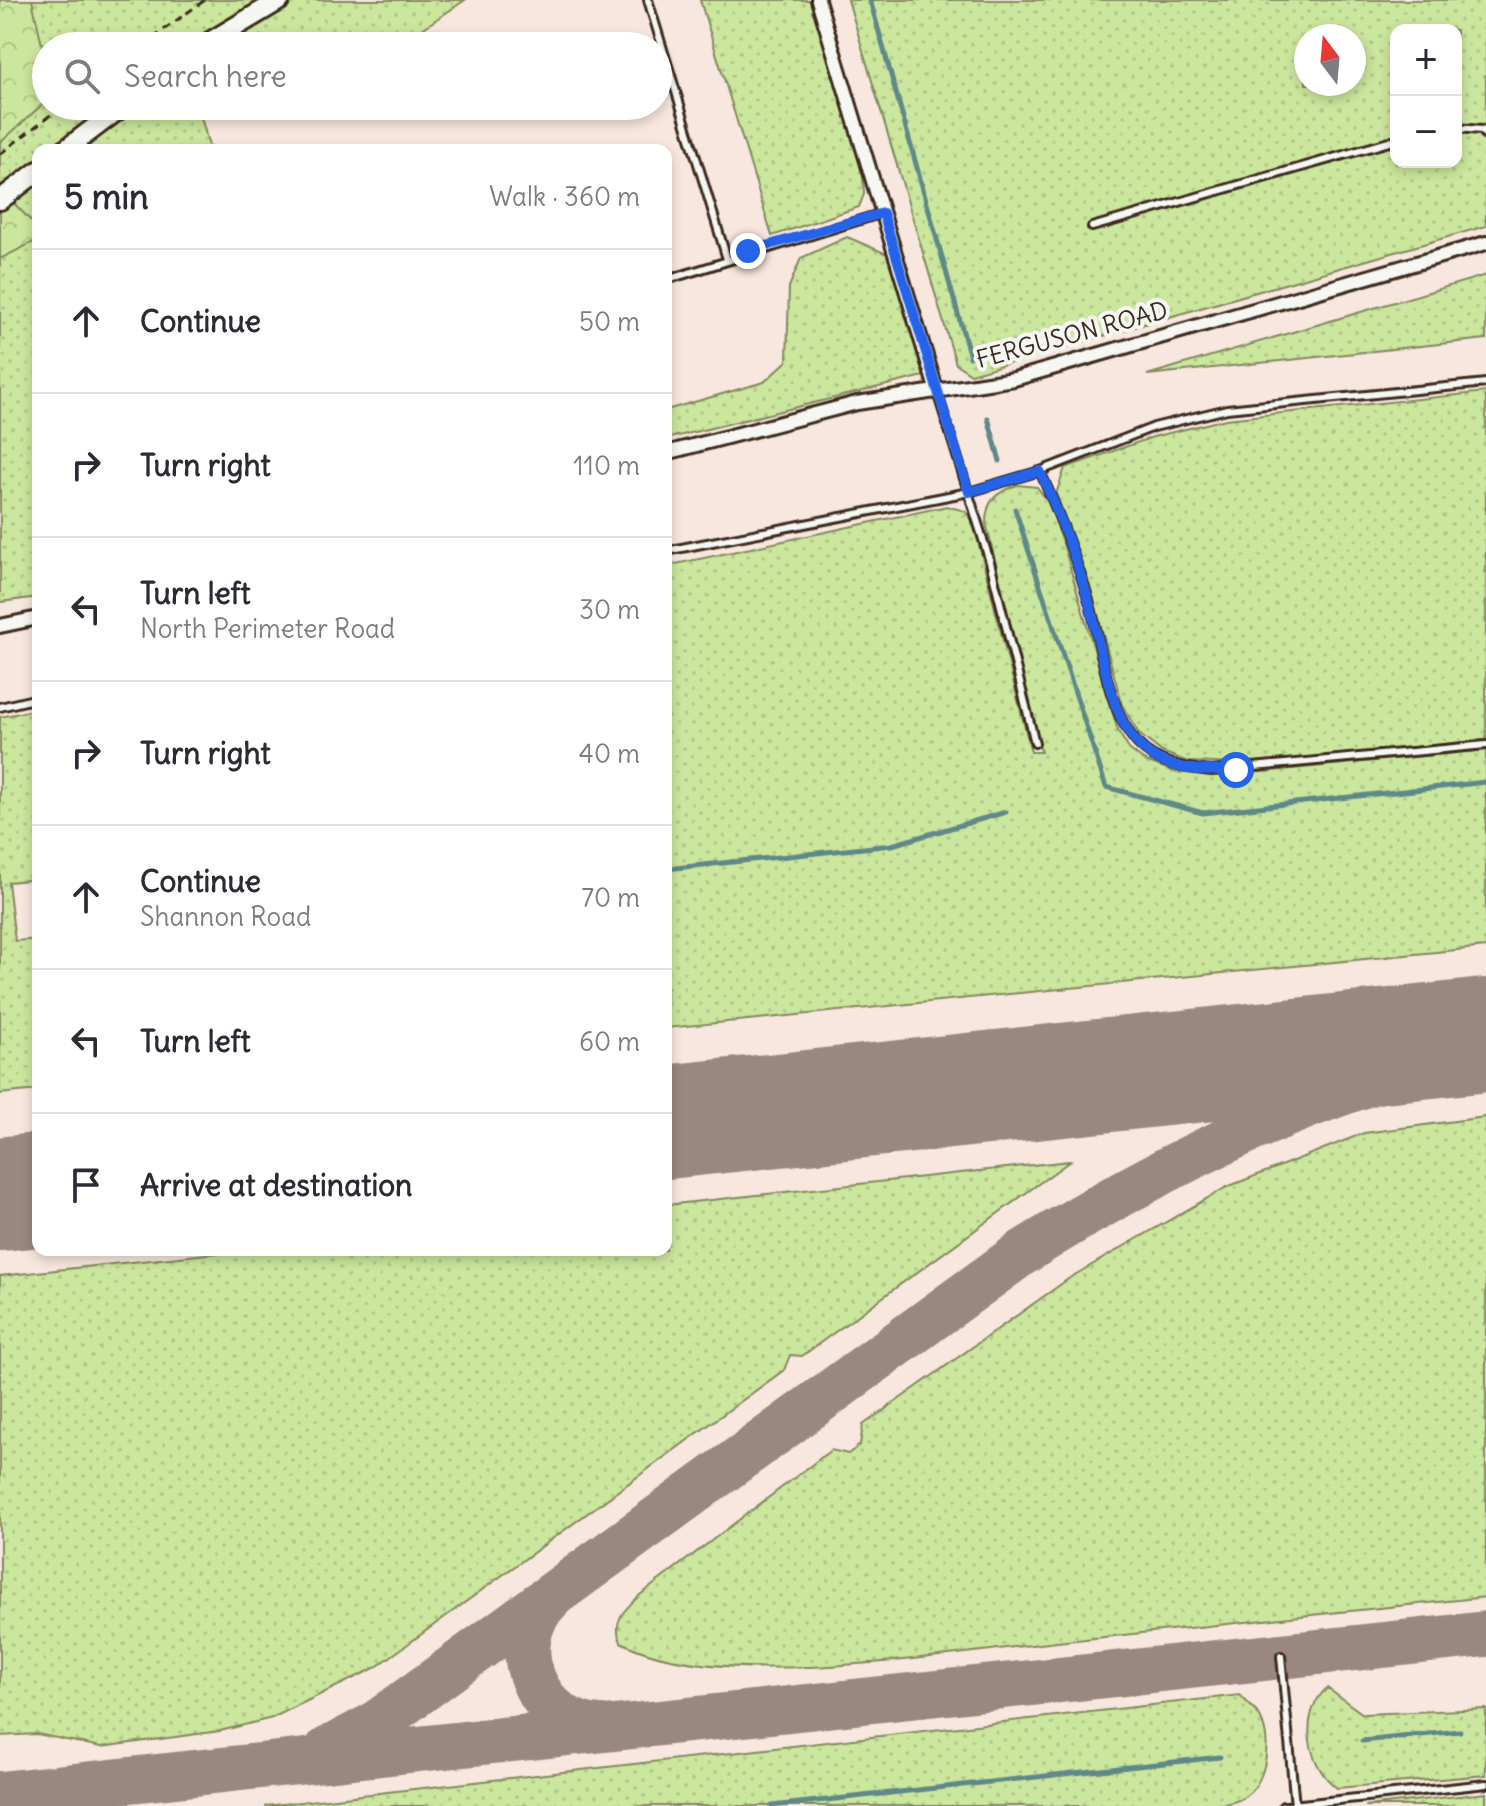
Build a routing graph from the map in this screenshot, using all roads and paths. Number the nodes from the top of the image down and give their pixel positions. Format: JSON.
{"nodes":[{"id":1,"x":205,"y":0,"type":"edge"},
{"id":2,"x":280,"y":0,"type":"edge"},
{"id":3,"x":648,"y":0,"type":"edge"},
{"id":4,"x":818,"y":0,"type":"edge"},
{"id":5,"x":160,"y":32,"type":"edge"},
{"id":6,"x":226,"y":32,"type":"edge"},
{"id":7,"x":658,"y":32,"type":"edge"},
{"id":8,"x":672,"y":79,"type":"edge"},
{"id":9,"x":44,"y":120,"type":"edge"},
{"id":10,"x":105,"y":120,"type":"edge"},
{"id":11,"x":1462,"y":128,"type":"edge"},
{"id":12,"x":1486,"y":136,"type":"edge"},
{"id":13,"x":1390,"y":142,"type":"edge"},
{"id":14,"x":73,"y":144,"type":"edge"},
{"id":15,"x":0,"y":154,"type":"edge"},
{"id":16,"x":32,"y":176,"type":"edge"},
{"id":17,"x":0,"y":200,"type":"edge"},
{"id":18,"x":883,"y":213,"type":"junction"},
{"id":19,"x":1092,"y":227,"type":"dead end"},
{"id":20,"x":1486,"y":243,"type":"edge"},
{"id":21,"x":727,"y":259,"type":"junction"},
{"id":22,"x":672,"y":278,"type":"edge"},
{"id":23,"x":1486,"y":383,"type":"edge"},
{"id":24,"x":937,"y":392,"type":"junction"},
{"id":25,"x":672,"y":451,"type":"edge"},
{"id":26,"x":1040,"y":471,"type":"junction"},
{"id":27,"x":969,"y":492,"type":"junction"},
{"id":28,"x":672,"y":550,"type":"edge"},
{"id":29,"x":32,"y":619,"type":"edge"},
{"id":30,"x":0,"y":626,"type":"edge"},
{"id":31,"x":32,"y":699,"type":"edge"},
{"id":32,"x":0,"y":707,"type":"edge"},
{"id":33,"x":1035,"y":743,"type":"dead end"},
{"id":34,"x":1486,"y":745,"type":"edge"},
{"id":35,"x":1281,"y":1656,"type":"dead end"},
{"id":36,"x":1486,"y":1784,"type":"edge"},
{"id":37,"x":1295,"y":1805,"type":"edge"},
{"id":38,"x":1283,"y":1806,"type":"edge"}],
"edges":[{"from":1,"to":5,"type":"path"},
{"from":2,"to":6,"type":"street"},
{"from":3,"to":7,"type":"lane"},
{"from":4,"to":18,"type":"street"},
{"from":8,"to":21,"type":"lane"},
{"from":9,"to":15,"type":"path"},
{"from":10,"to":14,"type":"street"},
{"from":11,"to":12,"type":"lane"},
{"from":13,"to":19,"type":"lane"},
{"from":16,"to":17,"type":"street"},
{"from":18,"to":21,"type":"lane"},
{"from":18,"to":24,"type":"street"},
{"from":20,"to":24,"type":"street","name":"FERGUSON ROAD"},
{"from":21,"to":22,"type":"lane"},
{"from":23,"to":26,"type":"lane"},
{"from":24,"to":25,"type":"street","name":"FERGUSON ROAD"},
{"from":24,"to":27,"type":"lane"},
{"from":26,"to":27,"type":"lane"},
{"from":26,"to":34,"type":"lane"},
{"from":27,"to":28,"type":"lane"},
{"from":27,"to":33,"type":"lane"},
{"from":29,"to":30,"type":"street"},
{"from":31,"to":32,"type":"lane"},
{"from":35,"to":37,"type":"lane"},
{"from":36,"to":37,"type":"lane"},
{"from":37,"to":38,"type":"lane"}]}
